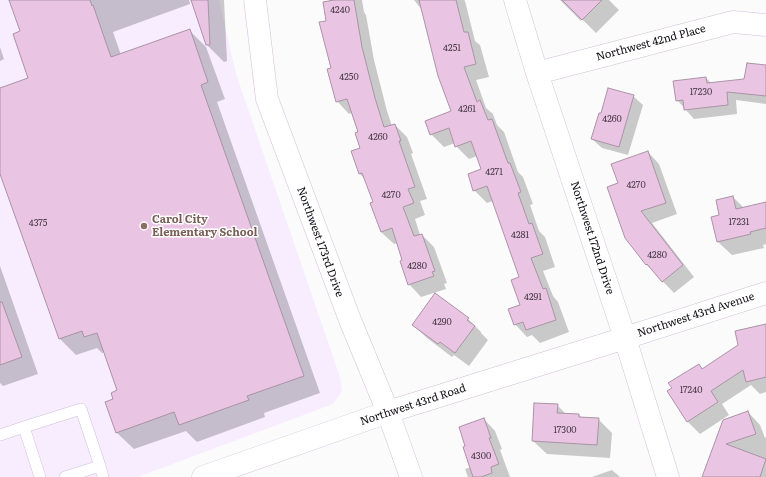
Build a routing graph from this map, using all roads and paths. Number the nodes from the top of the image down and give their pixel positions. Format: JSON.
{"nodes":[{"id":1,"x":254,"y":0,"type":"edge"},
{"id":2,"x":516,"y":0,"type":"edge"},
{"id":3,"x":766,"y":25,"type":"edge"},
{"id":4,"x":537,"y":73,"type":"junction"},
{"id":5,"x":766,"y":292,"type":"edge"},
{"id":6,"x":625,"y":338,"type":"junction"},
{"id":7,"x":388,"y":412,"type":"junction"},
{"id":8,"x":24,"y":427,"type":"junction"},
{"id":9,"x":0,"y":435,"type":"edge"},
{"id":10,"x":100,"y":466,"type":"junction"},
{"id":11,"x":40,"y":477,"type":"edge"},
{"id":12,"x":65,"y":477,"type":"edge"},
{"id":13,"x":103,"y":477,"type":"edge"},
{"id":14,"x":203,"y":477,"type":"edge"},
{"id":15,"x":411,"y":477,"type":"edge"},
{"id":16,"x":668,"y":477,"type":"edge"}],
"edges":[{"from":1,"to":7,"type":"street","name":"Northwest 173rd Drive"},
{"from":2,"to":4,"type":"street","name":"Northwest 172nd Drive"},
{"from":3,"to":4,"type":"street","name":"Northwest 42nd Place"},
{"from":4,"to":6,"type":"street","name":"Northwest 172nd Drive"},
{"from":5,"to":6,"type":"street","name":"Northwest 43rd Avenue"},
{"from":6,"to":7,"type":"street","name":"Northwest 43rd Road"},
{"from":6,"to":16,"type":"street","name":"Northwest 172nd Drive"},
{"from":7,"to":14,"type":"street","name":"Northwest 43rd Road"},
{"from":7,"to":15,"type":"street","name":"Northwest 173rd Drive"},
{"from":8,"to":9,"type":"lane"},
{"from":8,"to":10,"type":"lane"},
{"from":8,"to":11,"type":"lane"},
{"from":10,"to":12,"type":"lane"},
{"from":10,"to":13,"type":"lane"}]}
